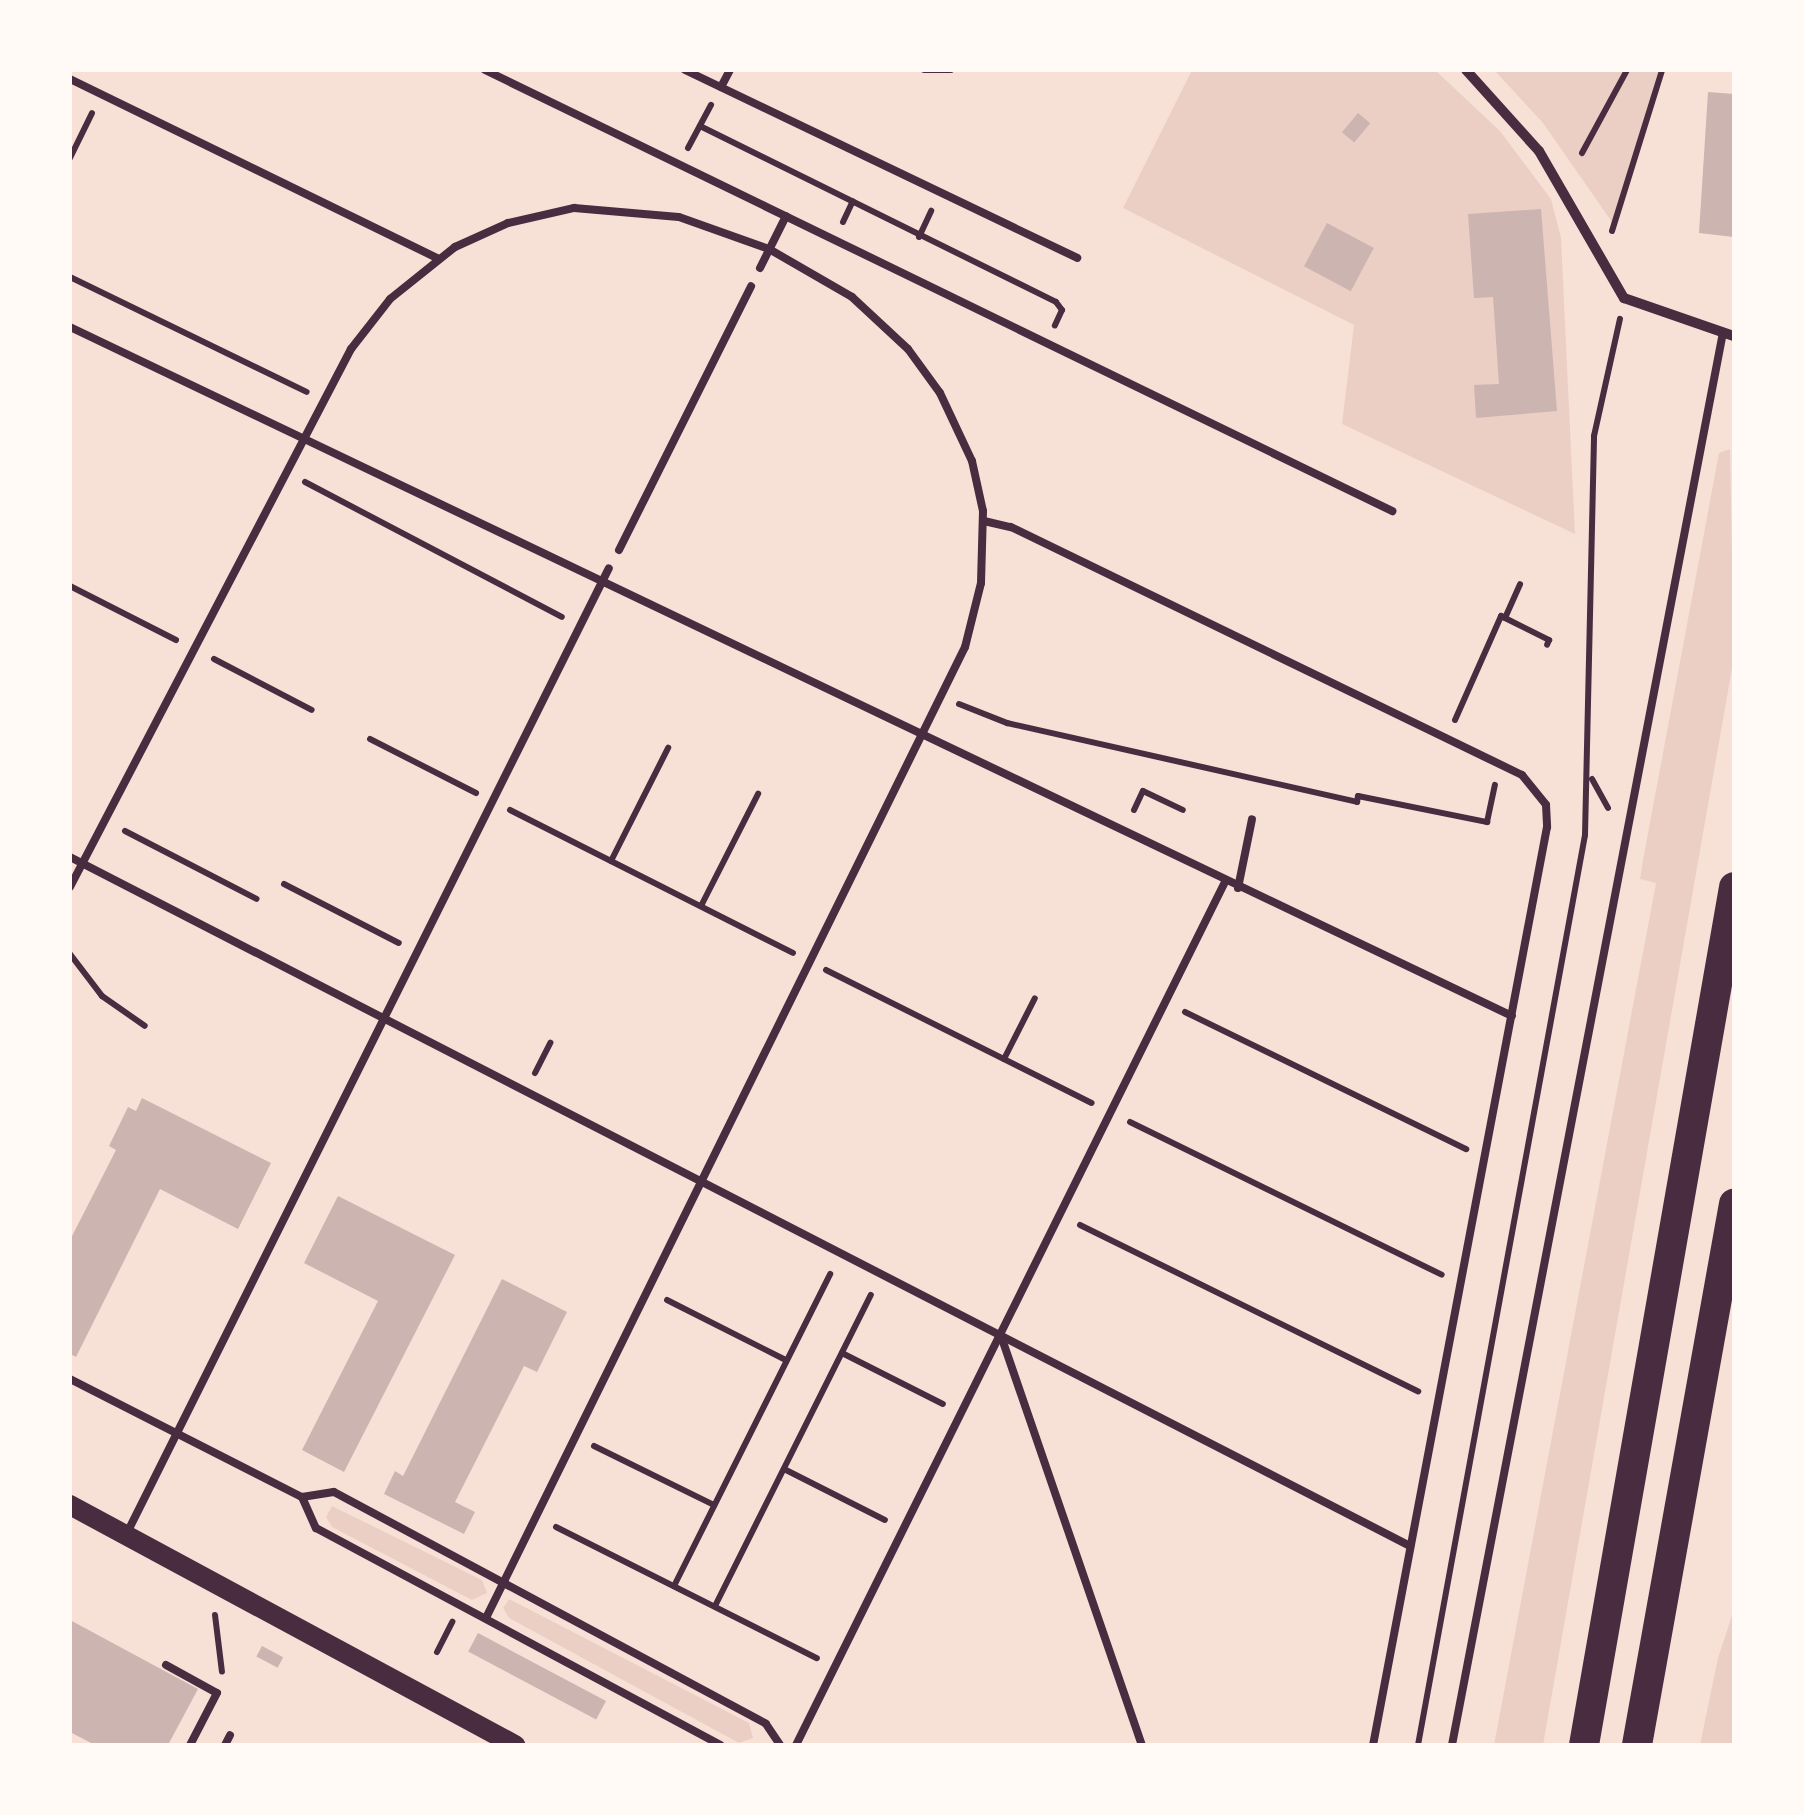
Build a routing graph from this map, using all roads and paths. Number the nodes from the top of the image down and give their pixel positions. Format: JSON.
{"nodes":[{"id":1,"x":484,"y":70,"type":"edge"},
{"id":2,"x":686,"y":70,"type":"edge"},
{"id":3,"x":730,"y":70,"type":"edge"},
{"id":4,"x":924,"y":70,"type":"edge"},
{"id":5,"x":951,"y":70,"type":"edge"},
{"id":6,"x":1466,"y":70,"type":"edge"},
{"id":7,"x":1626,"y":70,"type":"edge"},
{"id":8,"x":1662,"y":70,"type":"edge"},
{"id":9,"x":70,"y":79,"type":"edge"},
{"id":10,"x":721,"y":87,"type":"junction"},
{"id":11,"x":101,"y":94,"type":"junction"},
{"id":12,"x":700,"y":126,"type":"dead end"},
{"id":13,"x":1582,"y":152,"type":"dead end"},
{"id":14,"x":70,"y":158,"type":"edge"},
{"id":15,"x":935,"y":203,"type":"dead end"},
{"id":16,"x":786,"y":216,"type":"junction"},
{"id":17,"x":1614,"y":225,"type":"dead end"},
{"id":18,"x":919,"y":237,"type":"junction"},
{"id":19,"x":769,"y":249,"type":"junction"},
{"id":20,"x":437,"y":258,"type":"junction"},
{"id":21,"x":1077,"y":258,"type":"dead end"},
{"id":22,"x":760,"y":268,"type":"dead end"},
{"id":23,"x":70,"y":277,"type":"edge"},
{"id":24,"x":750,"y":286,"type":"dead end"},
{"id":25,"x":1624,"y":298,"type":"junction"},
{"id":26,"x":1061,"y":314,"type":"dead end"},
{"id":27,"x":70,"y":327,"type":"edge"},
{"id":28,"x":1729,"y":334,"type":"edge"},
{"id":29,"x":323,"y":399,"type":"junction"},
{"id":30,"x":304,"y":438,"type":"junction"},
{"id":31,"x":286,"y":472,"type":"junction"},
{"id":32,"x":1392,"y":511,"type":"dead end"},
{"id":33,"x":984,"y":521,"type":"junction"},
{"id":34,"x":619,"y":550,"type":"dead end"},
{"id":35,"x":609,"y":568,"type":"dead end"},
{"id":36,"x":602,"y":582,"type":"junction"},
{"id":37,"x":1520,"y":584,"type":"dead end"},
{"id":38,"x":1505,"y":618,"type":"junction"},
{"id":39,"x":580,"y":627,"type":"junction"},
{"id":40,"x":1548,"y":646,"type":"dead end"},
{"id":41,"x":974,"y":711,"type":"dead end"},
{"id":42,"x":922,"y":738,"type":"junction"},
{"id":43,"x":1446,"y":738,"type":"junction"},
{"id":44,"x":370,"y":739,"type":"dead end"},
{"id":45,"x":668,"y":748,"type":"dead end"},
{"id":46,"x":1500,"y":764,"type":"junction"},
{"id":47,"x":758,"y":794,"type":"dead end"},
{"id":48,"x":493,"y":801,"type":"junction"},
{"id":49,"x":1183,"y":810,"type":"dead end"},
{"id":50,"x":1252,"y":819,"type":"dead end"},
{"id":51,"x":106,"y":822,"type":"junction"},
{"id":52,"x":1122,"y":834,"type":"junction"},
{"id":53,"x":70,"y":857,"type":"edge"},
{"id":54,"x":611,"y":861,"type":"junction"},
{"id":55,"x":82,"y":864,"type":"junction"},
{"id":56,"x":1225,"y":882,"type":"junction"},
{"id":57,"x":284,"y":884,"type":"dead end"},
{"id":58,"x":70,"y":887,"type":"edge"},
{"id":59,"x":1734,"y":887,"type":"edge"},
{"id":60,"x":1238,"y":888,"type":"junction"},
{"id":61,"x":257,"y":899,"type":"dead end"},
{"id":62,"x":701,"y":906,"type":"junction"},
{"id":63,"x":418,"y":952,"type":"junction"},
{"id":64,"x":70,"y":954,"type":"edge"},
{"id":65,"x":810,"y":962,"type":"junction"},
{"id":66,"x":1035,"y":998,"type":"dead end"},
{"id":67,"x":1166,"y":1002,"type":"junction"},
{"id":68,"x":1512,"y":1016,"type":"junction"},
{"id":69,"x":384,"y":1019,"type":"junction"},
{"id":70,"x":145,"y":1026,"type":"dead end"},
{"id":71,"x":550,"y":1043,"type":"dead end"},
{"id":72,"x":1004,"y":1059,"type":"junction"},
{"id":73,"x":526,"y":1091,"type":"junction"},
{"id":74,"x":1111,"y":1113,"type":"junction"},
{"id":75,"x":1485,"y":1158,"type":"junction"},
{"id":76,"x":702,"y":1182,"type":"junction"},
{"id":77,"x":1734,"y":1204,"type":"edge"},
{"id":78,"x":1060,"y":1216,"type":"junction"},
{"id":79,"x":840,"y":1253,"type":"junction"},
{"id":80,"x":882,"y":1274,"type":"junction"},
{"id":81,"x":1461,"y":1284,"type":"junction"},
{"id":82,"x":648,"y":1290,"type":"junction"},
{"id":83,"x":1001,"y":1336,"type":"junction"},
{"id":84,"x":842,"y":1353,"type":"junction"},
{"id":85,"x":786,"y":1360,"type":"junction"},
{"id":86,"x":70,"y":1379,"type":"edge"},
{"id":87,"x":1437,"y":1400,"type":"junction"},
{"id":88,"x":962,"y":1414,"type":"junction"},
{"id":89,"x":177,"y":1433,"type":"junction"},
{"id":90,"x":599,"y":1448,"type":"dead end"},
{"id":91,"x":784,"y":1469,"type":"junction"},
{"id":92,"x":302,"y":1497,"type":"junction"},
{"id":93,"x":70,"y":1505,"type":"edge"},
{"id":94,"x":714,"y":1506,"type":"junction"},
{"id":95,"x":560,"y":1529,"type":"dead end"},
{"id":96,"x":904,"y":1530,"type":"junction"},
{"id":97,"x":126,"y":1535,"type":"junction"},
{"id":98,"x":1410,"y":1546,"type":"junction"},
{"id":99,"x":504,"y":1581,"type":"junction"},
{"id":100,"x":674,"y":1586,"type":"junction"},
{"id":101,"x":715,"y":1606,"type":"junction"},
{"id":102,"x":217,"y":1612,"type":"dead end"},
{"id":103,"x":486,"y":1618,"type":"junction"},
{"id":104,"x":166,"y":1665,"type":"dead end"},
{"id":105,"x":836,"y":1668,"type":"junction"},
{"id":106,"x":218,"y":1693,"type":"junction"},
{"id":107,"x":230,"y":1735,"type":"dead end"},
{"id":108,"x":190,"y":1745,"type":"edge"},
{"id":109,"x":225,"y":1745,"type":"edge"},
{"id":110,"x":515,"y":1745,"type":"edge"},
{"id":111,"x":720,"y":1745,"type":"edge"},
{"id":112,"x":780,"y":1745,"type":"edge"},
{"id":113,"x":796,"y":1745,"type":"edge"},
{"id":114,"x":1142,"y":1745,"type":"edge"},
{"id":115,"x":1373,"y":1745,"type":"edge"},
{"id":116,"x":1418,"y":1745,"type":"edge"},
{"id":117,"x":1452,"y":1745,"type":"edge"},
{"id":118,"x":1584,"y":1745,"type":"edge"},
{"id":119,"x":1637,"y":1745,"type":"edge"}],
"edges":[{"from":1,"to":16,"type":"lane"},
{"from":2,"to":10,"type":"lane"},
{"from":3,"to":10,"type":"lane"},
{"from":4,"to":5,"type":"path"},
{"from":6,"to":25,"type":"street"},
{"from":7,"to":13,"type":"path"},
{"from":8,"to":17,"type":"path"},
{"from":9,"to":11,"type":"lane"},
{"from":10,"to":21,"type":"lane"},
{"from":11,"to":14,"type":"path"},
{"from":11,"to":20,"type":"lane"},
{"from":12,"to":18,"type":"path"},
{"from":15,"to":18,"type":"path"},
{"from":16,"to":19,"type":"lane"},
{"from":16,"to":32,"type":"lane"},
{"from":18,"to":26,"type":"path"},
{"from":19,"to":20,"type":"lane"},
{"from":19,"to":22,"type":"lane"},
{"from":19,"to":33,"type":"lane"},
{"from":20,"to":29,"type":"lane"},
{"from":23,"to":29,"type":"path"},
{"from":24,"to":34,"type":"lane"},
{"from":25,"to":28,"type":"street"},
{"from":25,"to":116,"type":"path"},
{"from":27,"to":30,"type":"lane"},
{"from":28,"to":117,"type":"lane"},
{"from":29,"to":30,"type":"lane"},
{"from":30,"to":31,"type":"lane"},
{"from":30,"to":36,"type":"lane"},
{"from":31,"to":39,"type":"path"},
{"from":31,"to":51,"type":"lane"},
{"from":33,"to":42,"type":"lane"},
{"from":33,"to":43,"type":"lane"},
{"from":35,"to":36,"type":"lane"},
{"from":36,"to":39,"type":"lane"},
{"from":36,"to":42,"type":"lane"},
{"from":37,"to":38,"type":"path"},
{"from":38,"to":40,"type":"path"},
{"from":38,"to":43,"type":"path"},
{"from":39,"to":48,"type":"lane"},
{"from":41,"to":46,"type":"path"},
{"from":42,"to":52,"type":"lane"},
{"from":42,"to":65,"type":"lane"},
{"from":43,"to":46,"type":"lane"},
{"from":44,"to":48,"type":"path"},
{"from":45,"to":54,"type":"path"},
{"from":46,"to":68,"type":"lane"},
{"from":47,"to":62,"type":"path"},
{"from":48,"to":54,"type":"path"},
{"from":48,"to":63,"type":"lane"},
{"from":49,"to":52,"type":"path"},
{"from":50,"to":60,"type":"lane"},
{"from":51,"to":55,"type":"lane"},
{"from":51,"to":61,"type":"path"},
{"from":52,"to":56,"type":"lane"},
{"from":53,"to":55,"type":"lane"},
{"from":54,"to":62,"type":"path"},
{"from":55,"to":58,"type":"lane"},
{"from":55,"to":69,"type":"lane"},
{"from":56,"to":60,"type":"lane"},
{"from":56,"to":67,"type":"lane"},
{"from":57,"to":63,"type":"path"},
{"from":59,"to":118,"type":"highway"},
{"from":60,"to":68,"type":"lane"},
{"from":62,"to":65,"type":"path"},
{"from":63,"to":69,"type":"lane"},
{"from":64,"to":70,"type":"path"},
{"from":65,"to":72,"type":"path"},
{"from":65,"to":76,"type":"lane"},
{"from":66,"to":72,"type":"path"},
{"from":67,"to":74,"type":"lane"},
{"from":67,"to":75,"type":"path"},
{"from":68,"to":75,"type":"lane"},
{"from":69,"to":73,"type":"lane"},
{"from":69,"to":89,"type":"lane"},
{"from":71,"to":73,"type":"path"},
{"from":72,"to":74,"type":"path"},
{"from":73,"to":76,"type":"lane"},
{"from":74,"to":78,"type":"lane"},
{"from":74,"to":81,"type":"path"},
{"from":75,"to":81,"type":"lane"},
{"from":76,"to":79,"type":"lane"},
{"from":76,"to":82,"type":"lane"},
{"from":77,"to":119,"type":"highway"},
{"from":78,"to":83,"type":"lane"},
{"from":78,"to":87,"type":"path"},
{"from":79,"to":80,"type":"lane"},
{"from":79,"to":85,"type":"path"},
{"from":80,"to":83,"type":"lane"},
{"from":80,"to":84,"type":"path"},
{"from":81,"to":87,"type":"lane"},
{"from":82,"to":85,"type":"path"},
{"from":82,"to":99,"type":"lane"},
{"from":83,"to":88,"type":"lane"},
{"from":83,"to":98,"type":"lane"},
{"from":83,"to":114,"type":"lane"},
{"from":84,"to":88,"type":"path"},
{"from":84,"to":91,"type":"path"},
{"from":85,"to":94,"type":"path"},
{"from":86,"to":89,"type":"lane"},
{"from":87,"to":98,"type":"lane"},
{"from":88,"to":96,"type":"lane"},
{"from":89,"to":92,"type":"lane"},
{"from":89,"to":97,"type":"lane"},
{"from":90,"to":94,"type":"path"},
{"from":91,"to":96,"type":"path"},
{"from":91,"to":101,"type":"path"},
{"from":92,"to":99,"type":"lane"},
{"from":92,"to":103,"type":"lane"},
{"from":93,"to":97,"type":"main road"},
{"from":94,"to":100,"type":"path"},
{"from":95,"to":100,"type":"path"},
{"from":96,"to":105,"type":"lane"},
{"from":97,"to":110,"type":"main road"},
{"from":98,"to":115,"type":"lane"},
{"from":99,"to":103,"type":"lane"},
{"from":99,"to":112,"type":"lane"},
{"from":100,"to":101,"type":"path"},
{"from":101,"to":105,"type":"path"},
{"from":102,"to":106,"type":"path"},
{"from":103,"to":111,"type":"lane"},
{"from":104,"to":106,"type":"lane"},
{"from":105,"to":113,"type":"lane"},
{"from":106,"to":108,"type":"lane"},
{"from":107,"to":109,"type":"lane"}]}
